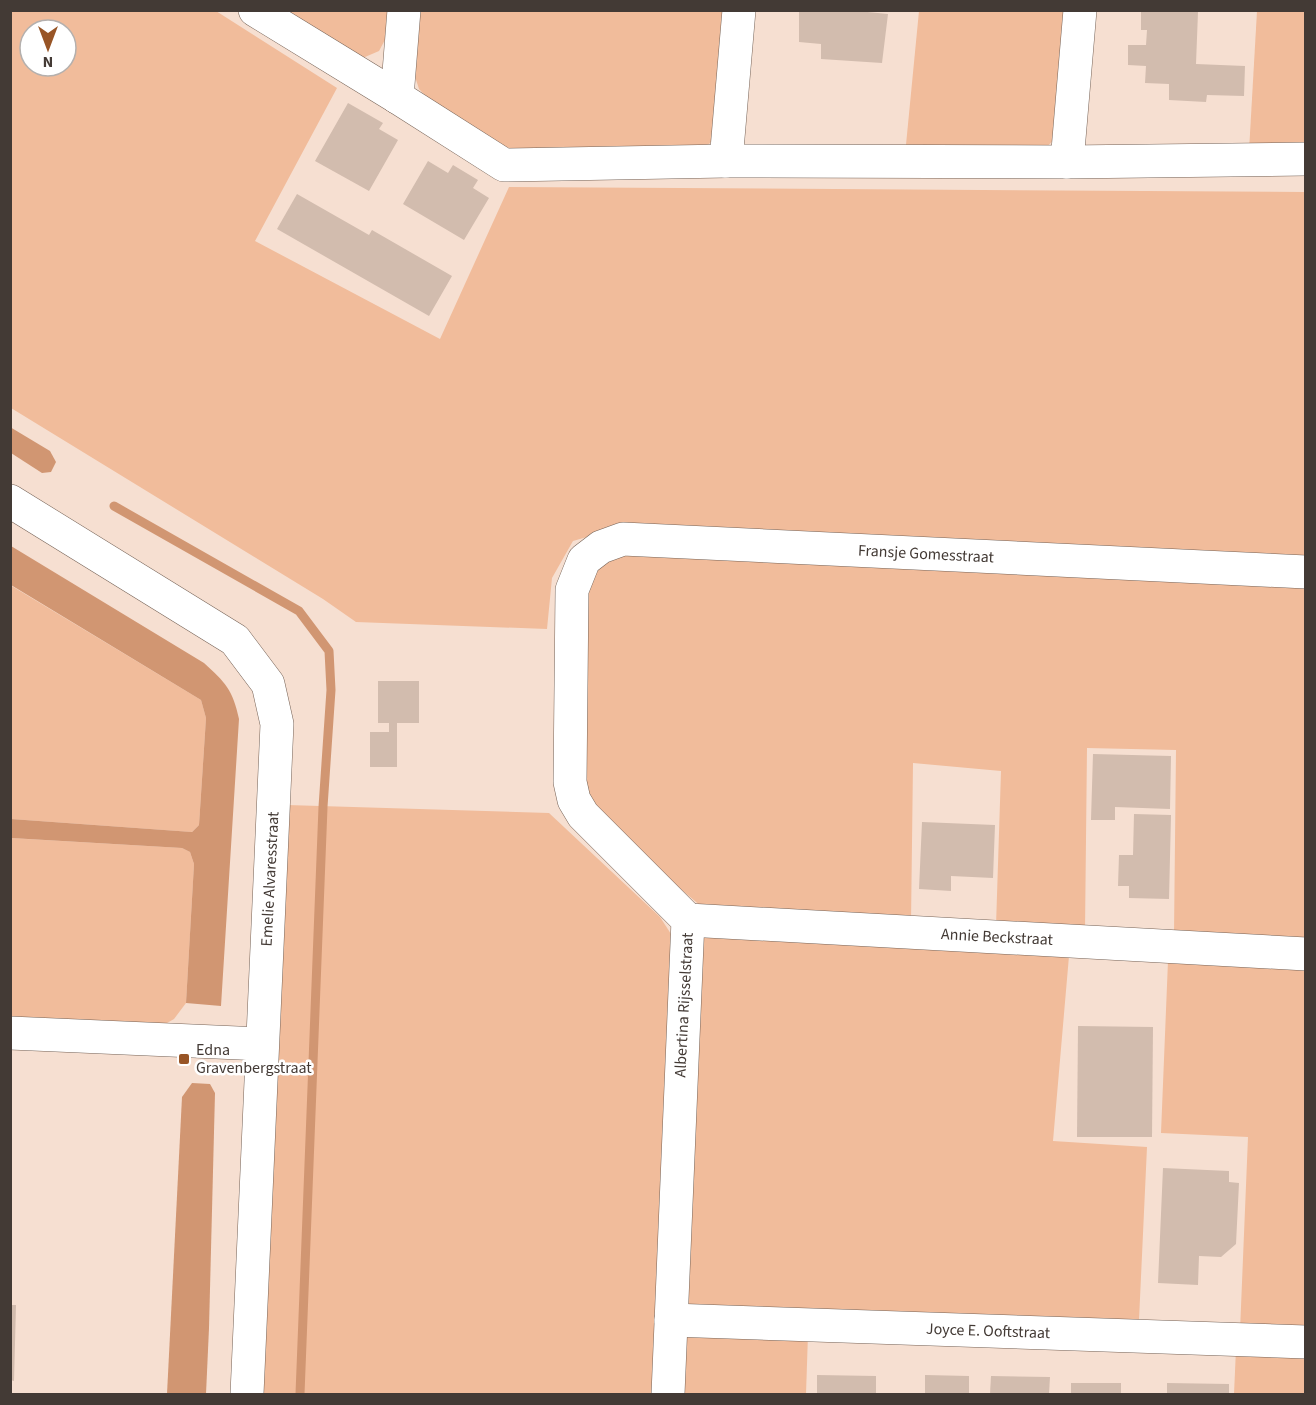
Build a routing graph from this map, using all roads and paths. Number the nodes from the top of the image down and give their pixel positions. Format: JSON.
{"nodes":[{"id":1,"x":255,"y":10,"type":"edge"},
{"id":2,"x":404,"y":10,"type":"edge"},
{"id":3,"x":739,"y":10,"type":"edge"},
{"id":4,"x":1080,"y":10,"type":"edge"},
{"id":5,"x":397,"y":97,"type":"junction"},
{"id":6,"x":1305,"y":159,"type":"edge"},
{"id":7,"x":726,"y":161,"type":"junction"},
{"id":8,"x":1067,"y":162,"type":"junction"},
{"id":9,"x":10,"y":501,"type":"edge"},
{"id":10,"x":1305,"y":572,"type":"edge"},
{"id":11,"x":572,"y":590,"type":"joint"},
{"id":12,"x":688,"y":920,"type":"junction"},
{"id":13,"x":1305,"y":954,"type":"edge"},
{"id":14,"x":10,"y":1033,"type":"edge"},
{"id":15,"x":262,"y":1044,"type":"junction"},
{"id":16,"x":670,"y":1320,"type":"junction"},
{"id":17,"x":1305,"y":1342,"type":"edge"},
{"id":18,"x":247,"y":1395,"type":"edge"},
{"id":19,"x":668,"y":1395,"type":"edge"}],
"edges":[{"from":1,"to":5,"type":"street"},
{"from":2,"to":5,"type":"street"},
{"from":3,"to":7,"type":"street"},
{"from":4,"to":8,"type":"street"},
{"from":5,"to":7,"type":"street"},
{"from":6,"to":8,"type":"street"},
{"from":7,"to":8,"type":"street"},
{"from":9,"to":15,"type":"street","name":"Emelie Alvaresstraat"},
{"from":10,"to":11,"type":"street","name":"Fransje Gomesstraat"},
{"from":11,"to":12,"type":"street","name":"Albertina Rijsselstraat"},
{"from":12,"to":13,"type":"street","name":"Annie Beckstraat"},
{"from":12,"to":16,"type":"street","name":"Albertina Rijsselstraat"},
{"from":14,"to":15,"type":"street"},
{"from":15,"to":18,"type":"street","name":"Emelie Alvaresstraat"},
{"from":16,"to":17,"type":"street","name":"Joyce E. Ooftstraat"},
{"from":16,"to":19,"type":"street","name":"Albertina Rijsselstraat"}]}
